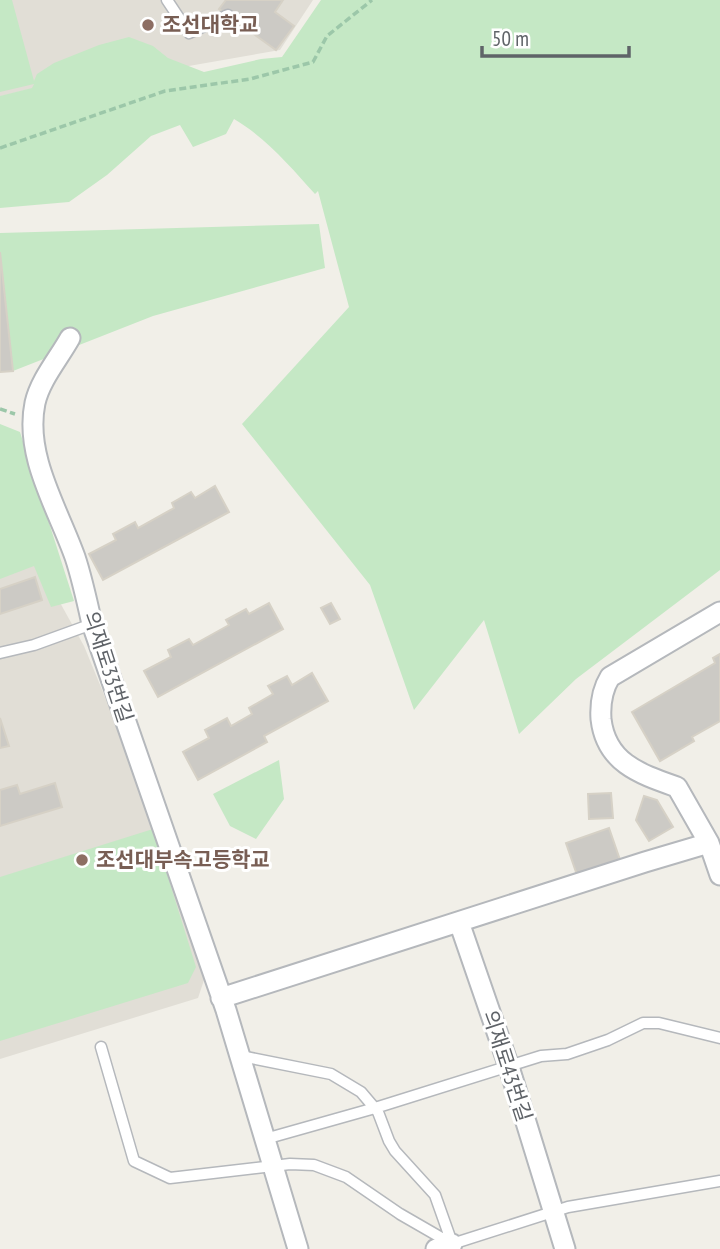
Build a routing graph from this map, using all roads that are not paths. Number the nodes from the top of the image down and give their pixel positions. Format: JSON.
{"nodes":[{"id":1,"x":167,"y":0,"type":"edge"},
{"id":2,"x":228,"y":15,"type":"dead end"},
{"id":3,"x":70,"y":338,"type":"dead end"},
{"id":4,"x":720,"y":612,"type":"edge"},
{"id":5,"x":92,"y":624,"type":"junction"},
{"id":6,"x":0,"y":653,"type":"edge"},
{"id":7,"x":709,"y":844,"type":"junction"},
{"id":8,"x":720,"y":876,"type":"edge"},
{"id":9,"x":459,"y":922,"type":"junction"},
{"id":10,"x":221,"y":998,"type":"junction"},
{"id":11,"x":720,"y":1038,"type":"edge"},
{"id":12,"x":101,"y":1047,"type":"dead end"},
{"id":13,"x":240,"y":1056,"type":"junction"},
{"id":14,"x":509,"y":1067,"type":"junction"},
{"id":15,"x":375,"y":1108,"type":"junction"},
{"id":16,"x":265,"y":1139,"type":"junction"},
{"id":17,"x":273,"y":1166,"type":"junction"},
{"id":18,"x":720,"y":1181,"type":"edge"},
{"id":19,"x":552,"y":1211,"type":"junction"},
{"id":20,"x":444,"y":1246,"type":"edge"},
{"id":21,"x":298,"y":1249,"type":"edge"},
{"id":22,"x":565,"y":1249,"type":"edge"}],
"edges":[{"from":1,"to":2,"type":"lane"},
{"from":3,"to":5,"type":"street","name":"의재로33번길"},
{"from":4,"to":7,"type":"street"},
{"from":5,"to":6,"type":"lane"},
{"from":5,"to":10,"type":"street","name":"의재로33번길"},
{"from":7,"to":8,"type":"street"},
{"from":7,"to":9,"type":"street"},
{"from":9,"to":10,"type":"street"},
{"from":9,"to":14,"type":"street","name":"의재로43번길"},
{"from":10,"to":13,"type":"street","name":"의재로33번길"},
{"from":11,"to":14,"type":"lane"},
{"from":12,"to":17,"type":"lane"},
{"from":13,"to":15,"type":"lane"},
{"from":13,"to":16,"type":"street","name":"의재로33번길"},
{"from":14,"to":15,"type":"lane"},
{"from":14,"to":19,"type":"street","name":"의재로43번길"},
{"from":15,"to":16,"type":"lane"},
{"from":15,"to":20,"type":"lane"},
{"from":16,"to":17,"type":"street","name":"의재로33번길"},
{"from":17,"to":20,"type":"lane"},
{"from":17,"to":21,"type":"street","name":"의재로33번길"},
{"from":18,"to":19,"type":"lane"},
{"from":19,"to":20,"type":"lane"},
{"from":19,"to":22,"type":"street","name":"의재로43번길"}]}
